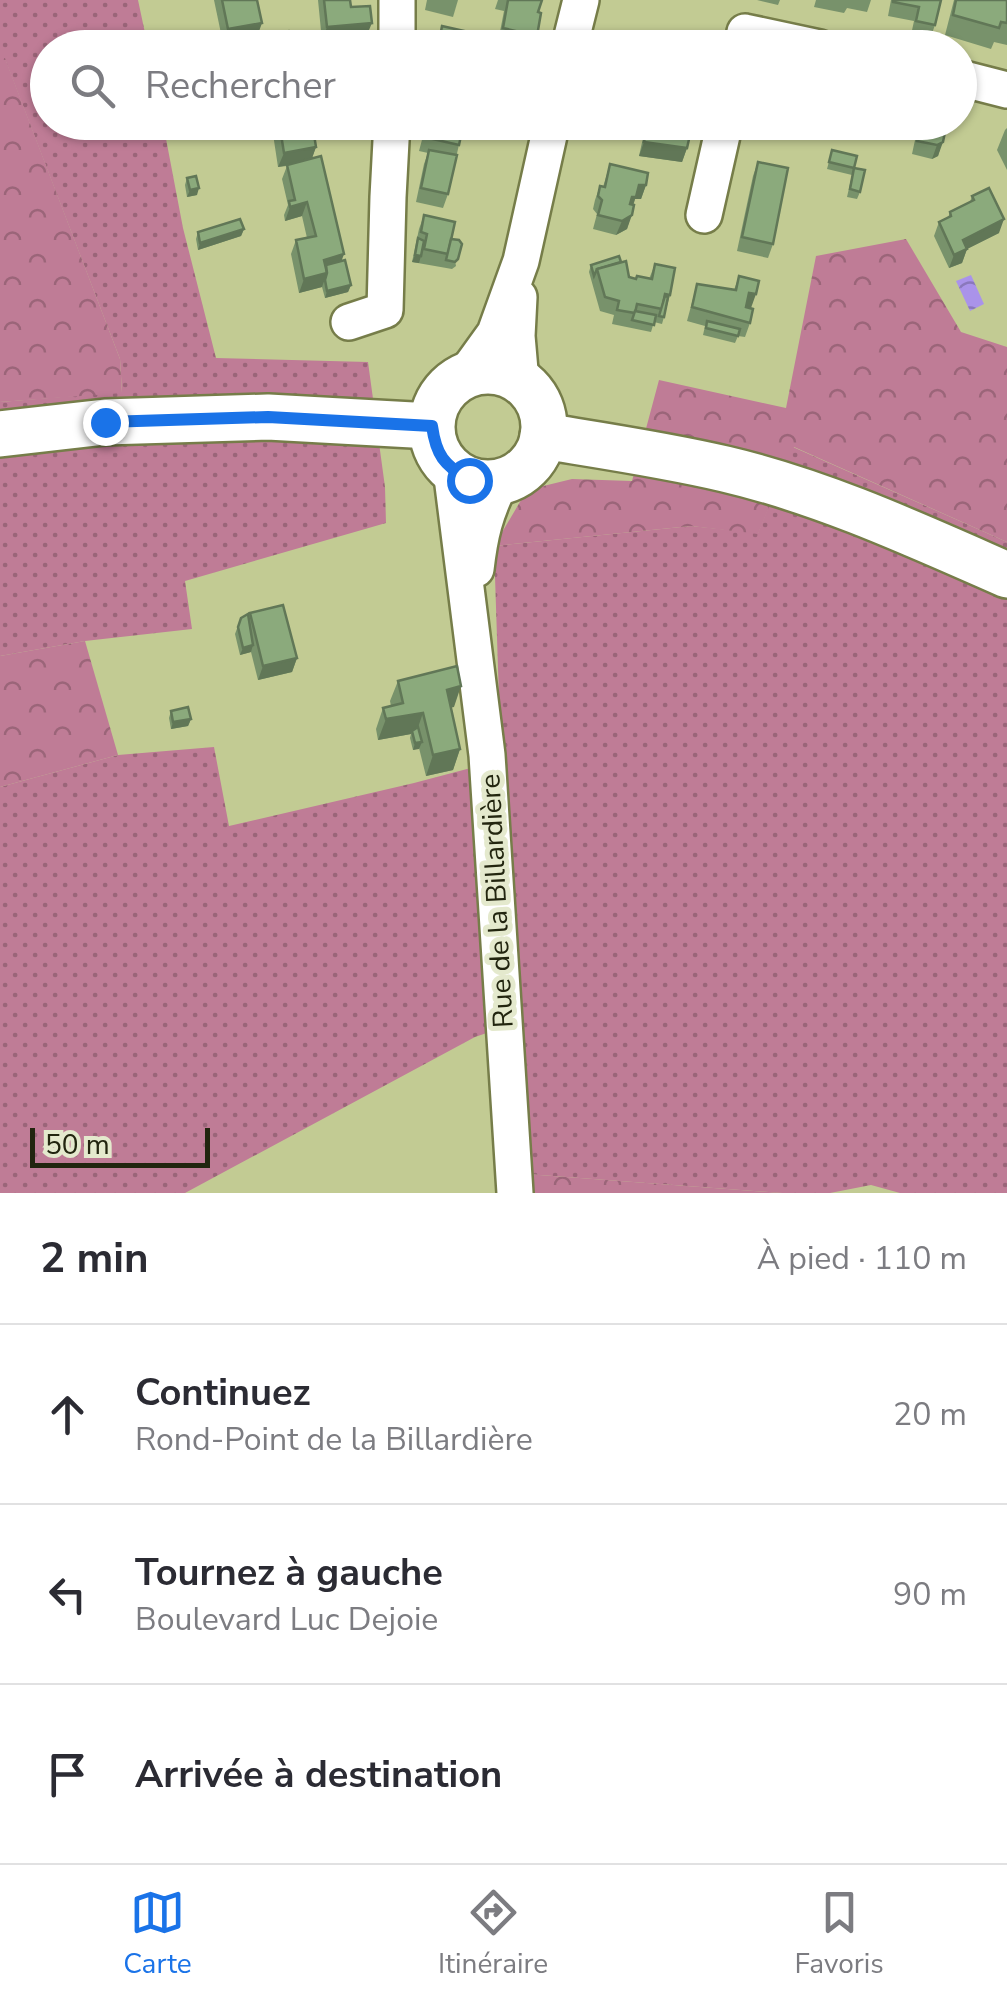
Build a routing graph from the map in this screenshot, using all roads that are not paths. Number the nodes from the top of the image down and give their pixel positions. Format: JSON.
{"nodes":[{"id":1,"x":397,"y":0,"type":"edge"},
{"id":2,"x":580,"y":0,"type":"edge"},
{"id":3,"x":397,"y":30,"type":"edge"},
{"id":4,"x":573,"y":30,"type":"edge"},
{"id":5,"x":977,"y":82,"type":"edge"},
{"id":6,"x":1007,"y":90,"type":"edge"},
{"id":7,"x":391,"y":140,"type":"edge"},
{"id":8,"x":548,"y":140,"type":"edge"},
{"id":9,"x":721,"y":140,"type":"edge"},
{"id":10,"x":704,"y":215,"type":"dead end"},
{"id":11,"x":521,"y":262,"type":"junction"},
{"id":12,"x":350,"y":322,"type":"dead end"},
{"id":13,"x":464,"y":376,"type":"junction"},
{"id":14,"x":521,"y":382,"type":"junction"},
{"id":15,"x":432,"y":426,"type":"junction"},
{"id":16,"x":0,"y":434,"type":"edge"},
{"id":17,"x":543,"y":436,"type":"junction"},
{"id":18,"x":451,"y":470,"type":"junction"},
{"id":19,"x":501,"y":481,"type":"junction"},
{"id":20,"x":1007,"y":575,"type":"edge"},
{"id":21,"x":470,"y":610,"type":"junction"},
{"id":22,"x":515,"y":1193,"type":"edge"}],
"edges":[{"from":1,"to":3,"type":"street"},
{"from":2,"to":4,"type":"street"},
{"from":5,"to":6,"type":"street"},
{"from":7,"to":12,"type":"street"},
{"from":8,"to":11,"type":"street"},
{"from":9,"to":10,"type":"street"},
{"from":11,"to":13,"type":"street"},
{"from":11,"to":14,"type":"street"},
{"from":13,"to":14,"type":"main road"},
{"from":13,"to":15,"type":"main road"},
{"from":14,"to":17,"type":"main road"},
{"from":15,"to":16,"type":"main road"},
{"from":15,"to":18,"type":"main road"},
{"from":17,"to":19,"type":"main road"},
{"from":17,"to":20,"type":"main road"},
{"from":18,"to":19,"type":"main road"},
{"from":18,"to":21,"type":"street","name":"Rue de la Billardière"},
{"from":19,"to":21,"type":"street","name":"Rue de la Billardière"},
{"from":21,"to":22,"type":"street","name":"Rue de la Billardière"}]}
